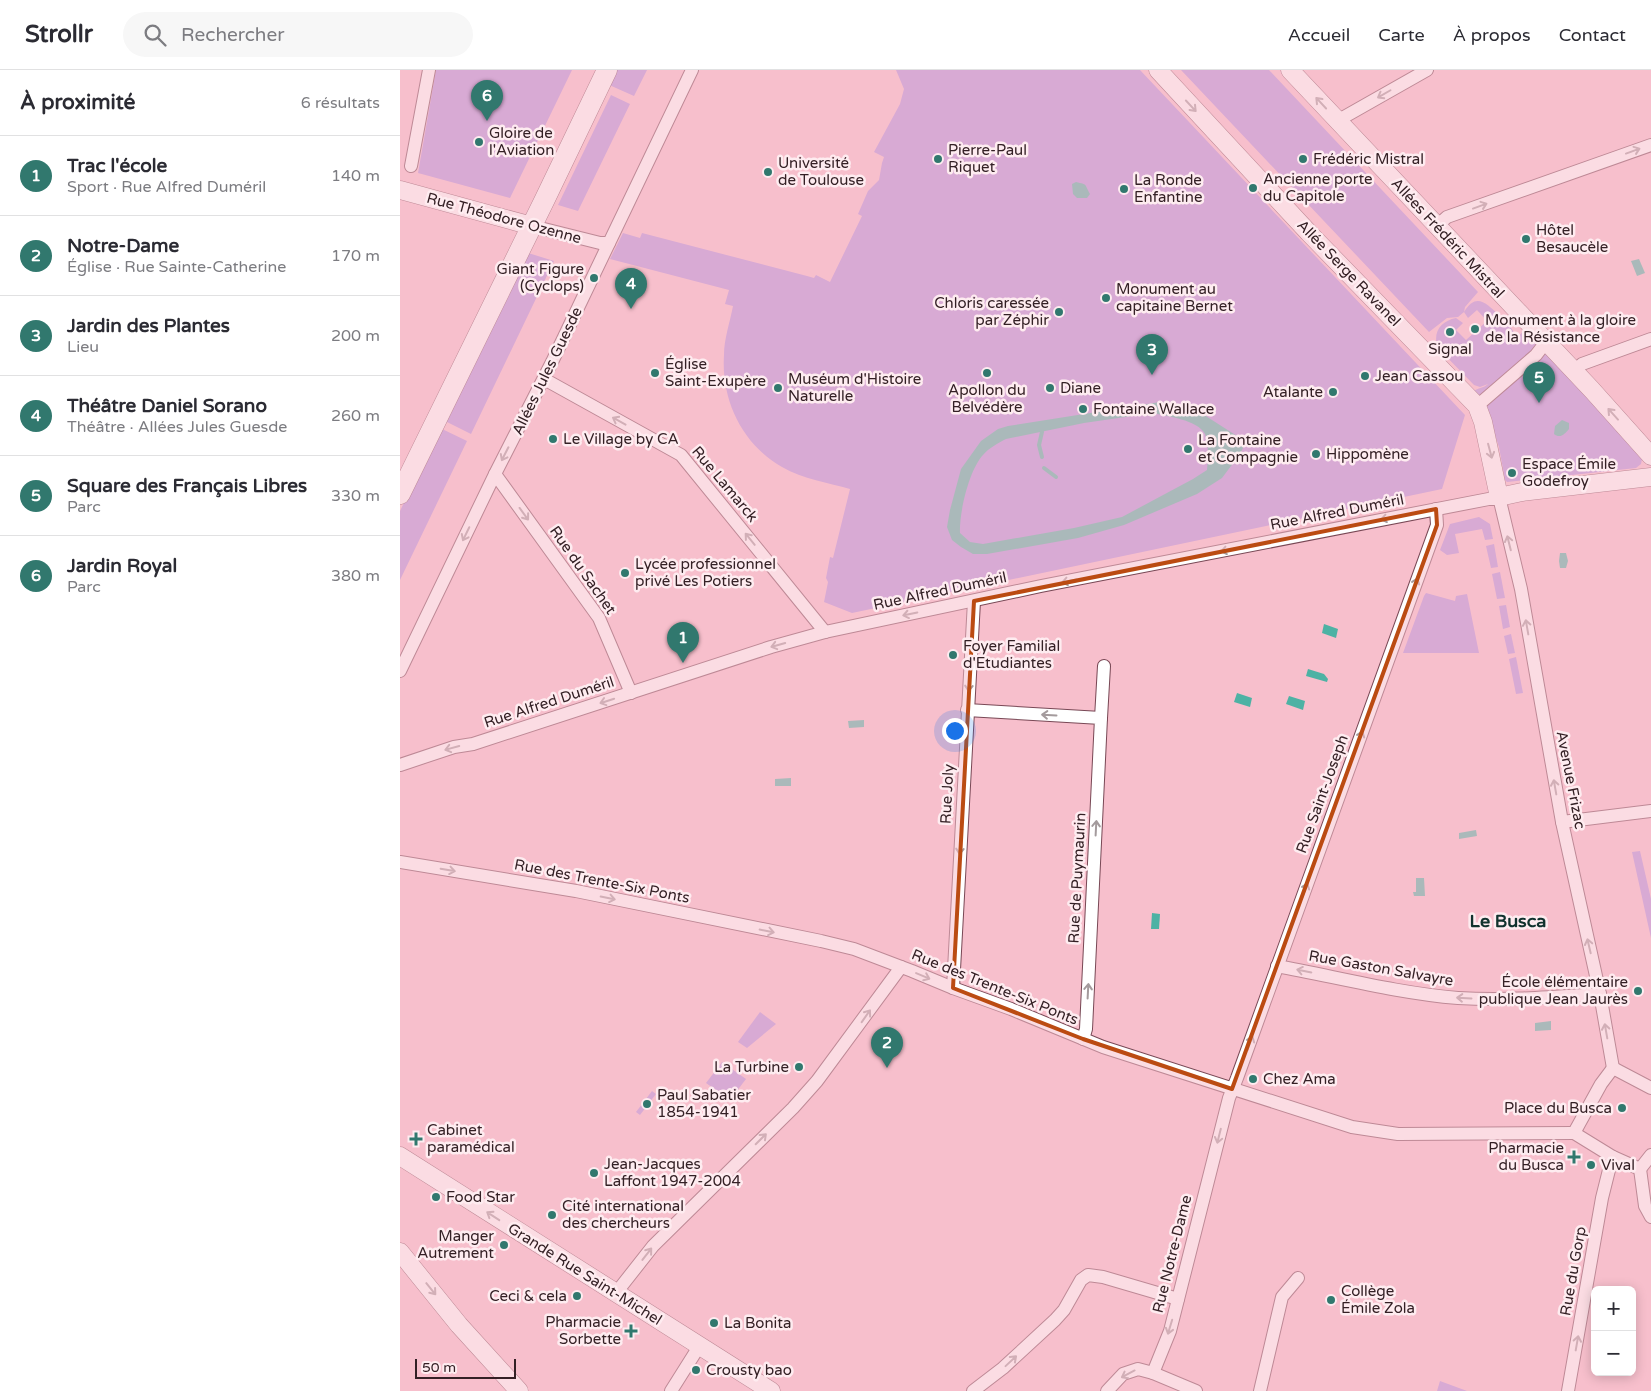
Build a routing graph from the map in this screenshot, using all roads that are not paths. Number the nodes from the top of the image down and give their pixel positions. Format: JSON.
{"nodes":[{"id":1,"x":429,"y":70,"type":"edge"},
{"id":2,"x":607,"y":70,"type":"edge"},
{"id":3,"x":692,"y":70,"type":"edge"},
{"id":4,"x":1158,"y":70,"type":"edge"},
{"id":5,"x":1290,"y":70,"type":"edge"},
{"id":6,"x":1426,"y":70,"type":"edge"},
{"id":7,"x":1337,"y":120,"type":"junction"},
{"id":8,"x":1651,"y":145,"type":"edge"},
{"id":9,"x":411,"y":166,"type":"dead end"},
{"id":10,"x":400,"y":190,"type":"edge"},
{"id":11,"x":532,"y":226,"type":"junction"},
{"id":12,"x":1437,"y":226,"type":"junction"},
{"id":13,"x":609,"y":243,"type":"junction"},
{"id":14,"x":1651,"y":339,"type":"edge"},
{"id":15,"x":1546,"y":342,"type":"junction"},
{"id":16,"x":1574,"y":371,"type":"junction"},
{"id":17,"x":544,"y":379,"type":"junction"},
{"id":18,"x":1477,"y":406,"type":"junction"},
{"id":19,"x":1648,"y":453,"type":"edge"},
{"id":20,"x":495,"y":474,"type":"junction"},
{"id":21,"x":1651,"y":477,"type":"edge"},
{"id":22,"x":1629,"y":479,"type":"junction"},
{"id":23,"x":400,"y":494,"type":"edge"},
{"id":24,"x":1499,"y":497,"type":"junction"},
{"id":25,"x":1436,"y":509,"type":"junction"},
{"id":26,"x":974,"y":601,"type":"junction"},
{"id":27,"x":825,"y":632,"type":"junction"},
{"id":28,"x":1104,"y":666,"type":"dead end"},
{"id":29,"x":400,"y":670,"type":"edge"},
{"id":30,"x":631,"y":693,"type":"junction"},
{"id":31,"x":967,"y":710,"type":"junction"},
{"id":32,"x":1101,"y":718,"type":"junction"},
{"id":33,"x":400,"y":764,"type":"edge"},
{"id":34,"x":1651,"y":811,"type":"edge"},
{"id":35,"x":1562,"y":822,"type":"junction"},
{"id":36,"x":400,"y":862,"type":"edge"},
{"id":37,"x":1277,"y":966,"type":"junction"},
{"id":38,"x":901,"y":967,"type":"junction"},
{"id":39,"x":952,"y":988,"type":"junction"},
{"id":40,"x":1600,"y":994,"type":"junction"},
{"id":41,"x":1083,"y":1039,"type":"junction"},
{"id":42,"x":1613,"y":1068,"type":"junction"},
{"id":43,"x":1651,"y":1088,"type":"edge"},
{"id":44,"x":1232,"y":1089,"type":"junction"},
{"id":45,"x":1574,"y":1133,"type":"junction"},
{"id":46,"x":1651,"y":1155,"type":"edge"},
{"id":47,"x":400,"y":1156,"type":"edge"},
{"id":48,"x":1613,"y":1157,"type":"junction"},
{"id":49,"x":1640,"y":1169,"type":"junction"},
{"id":50,"x":1651,"y":1218,"type":"edge"},
{"id":51,"x":401,"y":1255,"type":"edge"},
{"id":52,"x":1298,"y":1278,"type":"dead end"},
{"id":53,"x":616,"y":1293,"type":"junction"},
{"id":54,"x":1178,"y":1299,"type":"junction"},
{"id":55,"x":700,"y":1345,"type":"junction"},
{"id":56,"x":1153,"y":1373,"type":"junction"},
{"id":57,"x":519,"y":1391,"type":"edge"},
{"id":58,"x":671,"y":1391,"type":"edge"},
{"id":59,"x":771,"y":1391,"type":"edge"},
{"id":60,"x":973,"y":1391,"type":"edge"},
{"id":61,"x":1107,"y":1391,"type":"edge"},
{"id":62,"x":1196,"y":1391,"type":"edge"},
{"id":63,"x":1260,"y":1391,"type":"edge"},
{"id":64,"x":1568,"y":1391,"type":"edge"}],
"edges":[{"from":1,"to":9,"type":"street"},
{"from":2,"to":11,"type":"main road"},
{"from":3,"to":13,"type":"street","name":"Allées Jules Guesde"},
{"from":4,"to":18,"type":"main road","name":"Allée Serge Ravanel","one_way":true},
{"from":7,"to":5,"type":"main road","name":"Allées Frédéric Mistral","one_way":true},
{"from":6,"to":7,"type":"street","one_way":true},
{"from":7,"to":12,"type":"main road","name":"Allées Frédéric Mistral"},
{"from":12,"to":8,"type":"street","one_way":true},
{"from":10,"to":11,"type":"main road","name":"Rue Théodore Ozenne"},
{"from":11,"to":13,"type":"street","name":"Rue Théodore Ozenne"},
{"from":11,"to":23,"type":"main road"},
{"from":12,"to":15,"type":"main road","name":"Allées Frédéric Mistral"},
{"from":13,"to":17,"type":"street","name":"Allées Jules Guesde"},
{"from":14,"to":16,"type":"street"},
{"from":15,"to":16,"type":"main road","name":"Allées Frédéric Mistral"},
{"from":15,"to":18,"type":"street"},
{"from":19,"to":16,"type":"main road","name":"Allées Frédéric Mistral","one_way":true},
{"from":17,"to":20,"type":"street","name":"Allées Jules Guesde","one_way":true},
{"from":27,"to":17,"type":"street","name":"Rue Lamarck","one_way":true},
{"from":18,"to":24,"type":"main road","name":"Allée Serge Ravanel","one_way":true},
{"from":19,"to":22,"type":"main road","name":"Allées Frédéric Mistral"},
{"from":20,"to":29,"type":"street","name":"Allées Jules Guesde","one_way":true},
{"from":20,"to":30,"type":"street","name":"Rue du Sachet","one_way":true},
{"from":21,"to":22,"type":"main road"},
{"from":22,"to":24,"type":"main road"},
{"from":24,"to":25,"type":"street","name":"Rue Alfred Duméril"},
{"from":35,"to":24,"type":"street","name":"Avenue Frizac","one_way":true},
{"from":25,"to":26,"type":"street","name":"Rue Alfred Duméril","one_way":true},
{"from":37,"to":25,"type":"street","name":"Rue Saint-Joseph","one_way":true},
{"from":26,"to":27,"type":"street","name":"Rue Alfred Duméril","one_way":true},
{"from":26,"to":31,"type":"street","name":"Rue Joly","one_way":true},
{"from":27,"to":30,"type":"street","name":"Rue Alfred Duméril","one_way":true},
{"from":28,"to":32,"type":"street","name":"Rue de Puymaurin"},
{"from":30,"to":33,"type":"street","name":"Rue Alfred Duméril","one_way":true},
{"from":32,"to":31,"type":"street","one_way":true},
{"from":31,"to":39,"type":"street","name":"Rue Joly","one_way":true},
{"from":41,"to":32,"type":"street","name":"Rue de Puymaurin","one_way":true},
{"from":34,"to":35,"type":"street"},
{"from":40,"to":35,"type":"street","name":"Avenue Frizac","one_way":true},
{"from":36,"to":38,"type":"street","name":"Rue des Trente-Six Ponts","one_way":true},
{"from":40,"to":37,"type":"street","name":"Rue Gaston Salvayre","one_way":true},
{"from":44,"to":37,"type":"street","name":"Rue Saint-Joseph","one_way":true},
{"from":38,"to":39,"type":"street","name":"Rue des Trente-Six Ponts","one_way":true},
{"from":53,"to":38,"type":"street","one_way":true},
{"from":39,"to":41,"type":"street","name":"Rue des Trente-Six Ponts"},
{"from":42,"to":40,"type":"street","name":"Avenue Frizac","one_way":true},
{"from":41,"to":44,"type":"street","name":"Rue des Trente-Six Ponts"},
{"from":42,"to":43,"type":"street"},
{"from":42,"to":45,"type":"street"},
{"from":44,"to":45,"type":"street","name":"Rue des Trente-Six Ponts"},
{"from":44,"to":54,"type":"street","name":"Rue Notre-Dame","one_way":true},
{"from":45,"to":48,"type":"street"},
{"from":46,"to":49,"type":"street"},
{"from":53,"to":47,"type":"main road","name":"Grande Rue Saint-Michel","one_way":true},
{"from":48,"to":49,"type":"street"},
{"from":64,"to":48,"type":"street","name":"Rue du Gorp","one_way":true},
{"from":49,"to":50,"type":"street"},
{"from":51,"to":57,"type":"main road","one_way":true},
{"from":52,"to":63,"type":"street"},
{"from":53,"to":55,"type":"main road","name":"Grande Rue Saint-Michel"},
{"from":54,"to":56,"type":"street","name":"Rue Notre-Dame","one_way":true},
{"from":60,"to":54,"type":"street","one_way":true},
{"from":55,"to":58,"type":"street"},
{"from":55,"to":59,"type":"main road","name":"Grande Rue Saint-Michel"},
{"from":56,"to":61,"type":"street","one_way":true},
{"from":56,"to":62,"type":"street"}]}
